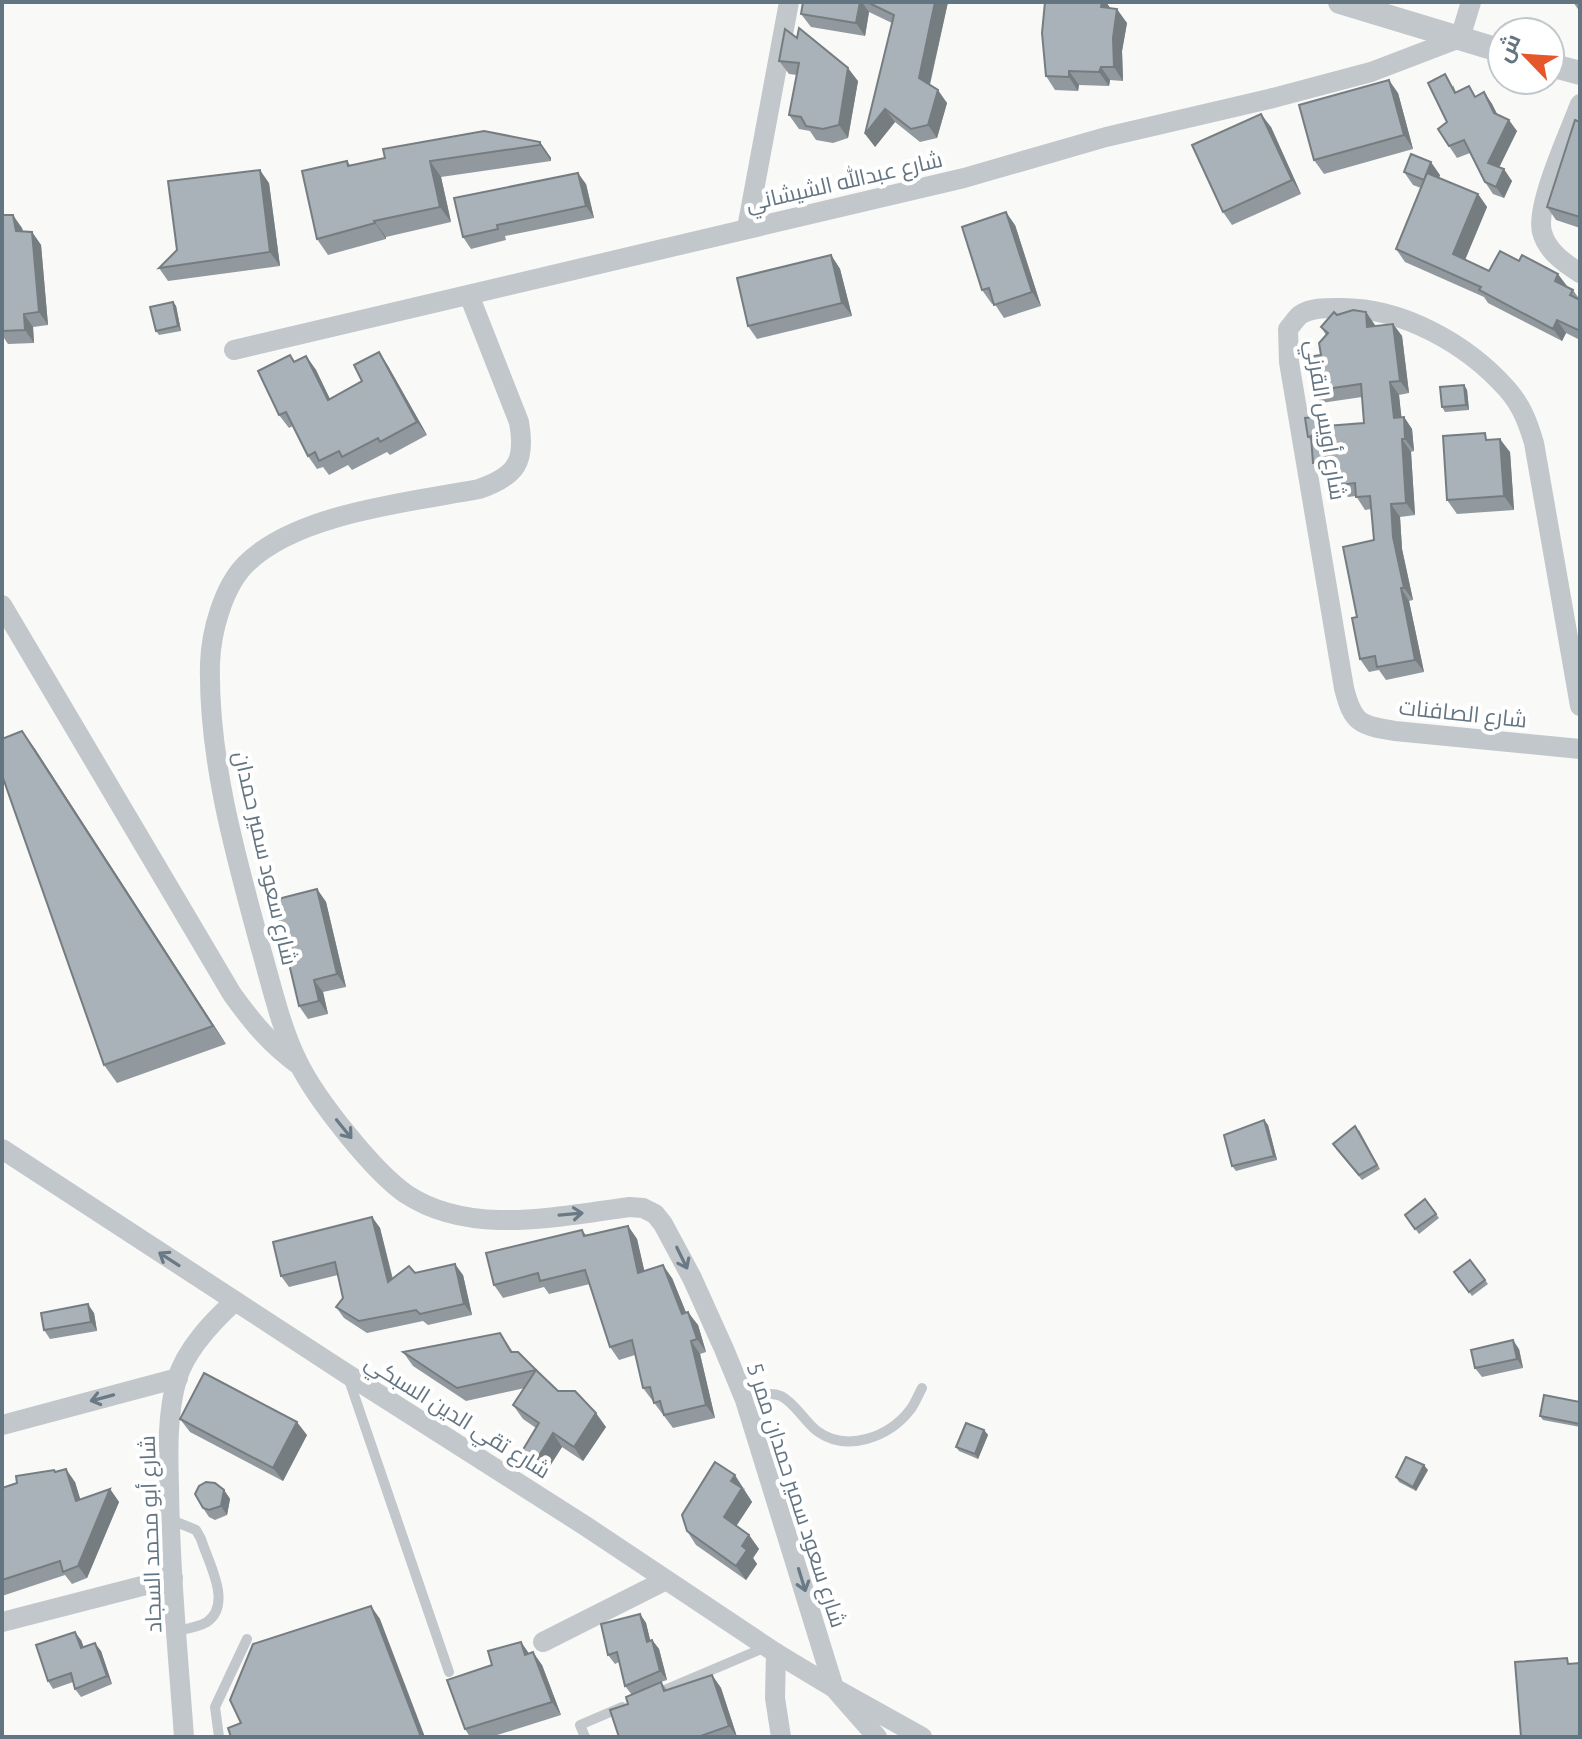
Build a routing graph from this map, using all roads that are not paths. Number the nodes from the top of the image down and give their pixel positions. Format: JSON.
{"nodes":[{"id":1,"x":789,"y":2,"type":"edge"},
{"id":2,"x":1340,"y":2,"type":"edge"},
{"id":3,"x":1471,"y":2,"type":"edge"},
{"id":4,"x":1460,"y":38,"type":"junction"},
{"id":5,"x":1486,"y":46,"type":"edge"},
{"id":6,"x":1580,"y":104,"type":"edge"},
{"id":7,"x":747,"y":228,"type":"junction"},
{"id":8,"x":1580,"y":273,"type":"edge"},
{"id":9,"x":469,"y":295,"type":"junction"},
{"id":10,"x":234,"y":350,"type":"dead end"},
{"id":11,"x":2,"y":605,"type":"edge"},
{"id":12,"x":1580,"y":706,"type":"edge"},
{"id":13,"x":1349,"y":709,"type":"joint"},
{"id":14,"x":1580,"y":749,"type":"edge"},
{"id":15,"x":299,"y":1065,"type":"junction"},
{"id":16,"x":2,"y":1149,"type":"edge"},
{"id":17,"x":630,"y":1207,"type":"joint"},
{"id":18,"x":235,"y":1301,"type":"junction"},
{"id":19,"x":347,"y":1374,"type":"junction"},
{"id":20,"x":178,"y":1378,"type":"junction"},
{"id":21,"x":922,"y":1388,"type":"dead end"},
{"id":22,"x":745,"y":1400,"type":"junction"},
{"id":23,"x":2,"y":1425,"type":"edge"},
{"id":24,"x":169,"y":1519,"type":"junction"},
{"id":25,"x":173,"y":1578,"type":"junction"},
{"id":26,"x":666,"y":1580,"type":"junction"},
{"id":27,"x":2,"y":1622,"type":"edge"},
{"id":28,"x":176,"y":1631,"type":"junction"},
{"id":29,"x":247,"y":1639,"type":"dead end"},
{"id":30,"x":543,"y":1642,"type":"dead end"},
{"id":31,"x":771,"y":1650,"type":"junction"},
{"id":32,"x":449,"y":1672,"type":"dead end"},
{"id":33,"x":834,"y":1688,"type":"junction"},
{"id":34,"x":184,"y":1737,"type":"edge"},
{"id":35,"x":219,"y":1737,"type":"edge"},
{"id":36,"x":585,"y":1737,"type":"edge"},
{"id":37,"x":781,"y":1737,"type":"edge"},
{"id":38,"x":877,"y":1737,"type":"edge"},
{"id":39,"x":922,"y":1737,"type":"edge"}],
"edges":[{"from":1,"to":7,"type":"street"},
{"from":2,"to":4,"type":"street"},
{"from":3,"to":4,"type":"street"},
{"from":4,"to":5,"type":"street"},
{"from":4,"to":7,"type":"street","name":"شارع عبدالله الشيشاني"},
{"from":6,"to":8,"type":"street"},
{"from":7,"to":9,"type":"street","name":"شارع عبدالله الشيشاني"},
{"from":9,"to":10,"type":"street","name":"شارع عبدالله الشيشاني"},
{"from":9,"to":15,"type":"street","name":"شارع سعود سمير حمدان"},
{"from":11,"to":15,"type":"street","name":"شارع سعود سمير حمدان"},
{"from":12,"to":13,"type":"street","name":"شارع أويس القرني"},
{"from":13,"to":14,"type":"street","name":"شارع الصافنات"},
{"from":15,"to":17,"type":"street","name":"شارع سعود سمير حمدان","one_way":true},
{"from":18,"to":16,"type":"street","name":"شارع تقي الدين السبكي","one_way":true},
{"from":17,"to":22,"type":"street","name":"شارع سعود سمير حمدان ممر 5","one_way":true},
{"from":18,"to":19,"type":"street","name":"شارع تقي الدين السبكي"},
{"from":18,"to":20,"type":"street","name":"شارع أبو محمد السجاد"},
{"from":19,"to":26,"type":"street","name":"شارع تقي الدين السبكي"},
{"from":19,"to":32,"type":"lane"},
{"from":20,"to":23,"type":"street","one_way":true},
{"from":20,"to":24,"type":"street","name":"شارع أبو محمد السجاد"},
{"from":21,"to":22,"type":"lane"},
{"from":22,"to":33,"type":"street","name":"شارع سعود سمير حمدان ممر 5","one_way":true},
{"from":24,"to":25,"type":"street","name":"شارع أبو محمد السجاد"},
{"from":24,"to":28,"type":"lane"},
{"from":25,"to":27,"type":"street"},
{"from":25,"to":28,"type":"street","name":"شارع أبو محمد السجاد"},
{"from":26,"to":30,"type":"street"},
{"from":26,"to":31,"type":"street","name":"شارع تقي الدين السبكي"},
{"from":28,"to":34,"type":"street","name":"شارع أبو محمد السجاد"},
{"from":29,"to":35,"type":"lane"},
{"from":31,"to":33,"type":"street","name":"شارع تقي الدين السبكي"},
{"from":31,"to":36,"type":"lane"},
{"from":31,"to":37,"type":"street"},
{"from":33,"to":38,"type":"street","name":"شارع تقي الدين السبكي"},
{"from":33,"to":39,"type":"street"}]}
